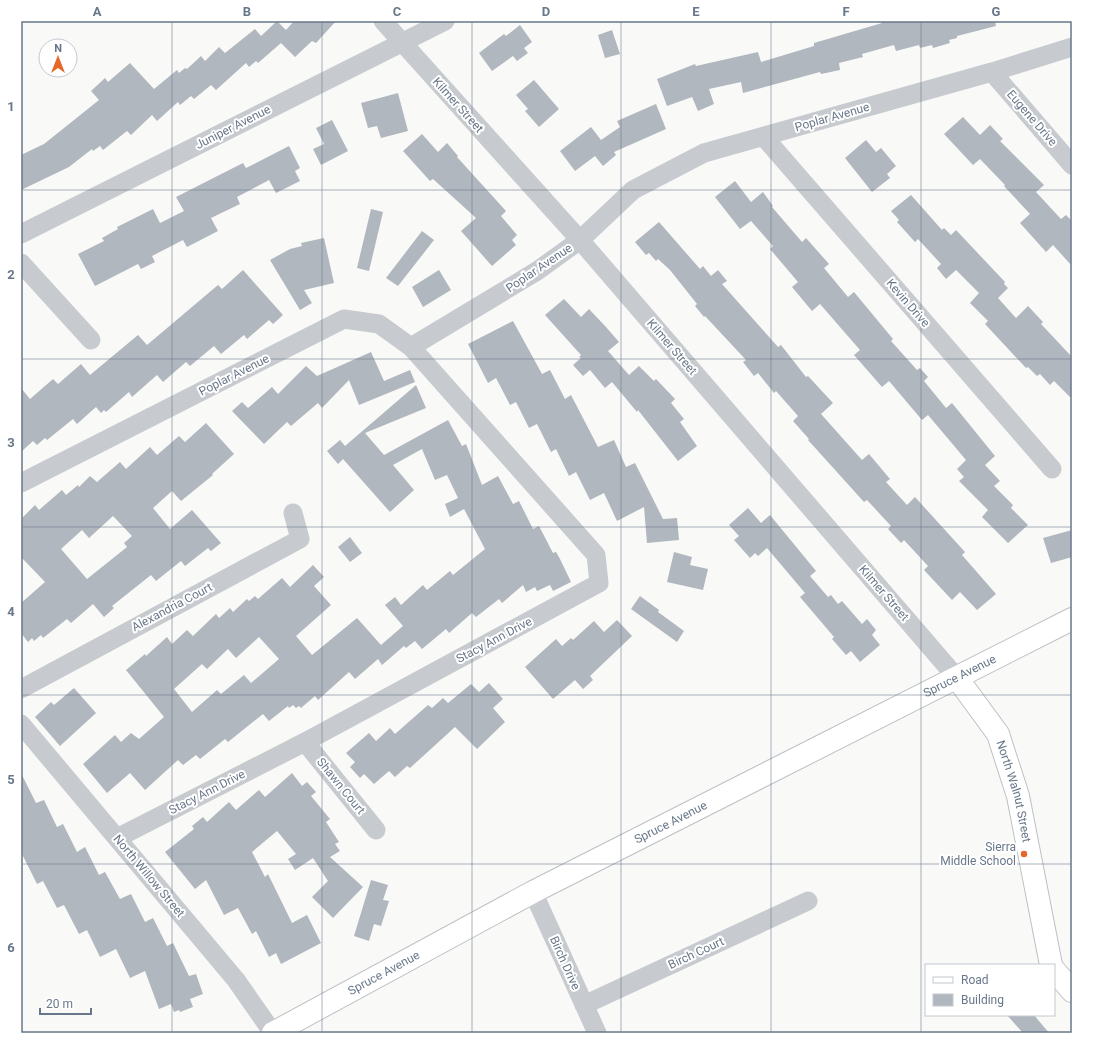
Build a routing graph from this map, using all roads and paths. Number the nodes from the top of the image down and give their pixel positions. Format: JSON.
{"nodes":[{"id":1,"x":383,"y":21,"type":"edge"},
{"id":2,"x":445,"y":21,"type":"edge"},
{"id":3,"x":401,"y":42,"type":"junction"},
{"id":4,"x":1072,"y":47,"type":"edge"},
{"id":5,"x":992,"y":72,"type":"junction"},
{"id":6,"x":764,"y":137,"type":"junction"},
{"id":7,"x":1072,"y":164,"type":"edge"},
{"id":8,"x":21,"y":234,"type":"edge"},
{"id":9,"x":580,"y":240,"type":"junction"},
{"id":10,"x":21,"y":263,"type":"edge"},
{"id":11,"x":91,"y":340,"type":"dead end"},
{"id":12,"x":411,"y":347,"type":"junction"},
{"id":13,"x":1052,"y":469,"type":"dead end"},
{"id":14,"x":21,"y":483,"type":"edge"},
{"id":15,"x":293,"y":513,"type":"dead end"},
{"id":16,"x":1072,"y":619,"type":"edge"},
{"id":17,"x":957,"y":678,"type":"junction"},
{"id":18,"x":21,"y":689,"type":"edge"},
{"id":19,"x":21,"y":724,"type":"edge"},
{"id":20,"x":305,"y":742,"type":"junction"},
{"id":21,"x":376,"y":830,"type":"dead end"},
{"id":22,"x":117,"y":838,"type":"junction"},
{"id":23,"x":533,"y":892,"type":"junction"},
{"id":24,"x":808,"y":901,"type":"dead end"},
{"id":25,"x":1051,"y":964,"type":"edge"},
{"id":26,"x":1055,"y":971,"type":"edge"},
{"id":27,"x":1072,"y":991,"type":"edge"},
{"id":28,"x":584,"y":1005,"type":"junction"},
{"id":29,"x":273,"y":1033,"type":"edge"},
{"id":30,"x":597,"y":1033,"type":"edge"}],
"edges":[{"from":1,"to":3,"type":"street","name":"Kilmer Street"},
{"from":2,"to":3,"type":"street","name":"Juniper Avenue"},
{"from":3,"to":8,"type":"street","name":"Juniper Avenue"},
{"from":3,"to":9,"type":"street","name":"Kilmer Street"},
{"from":4,"to":5,"type":"street","name":"Poplar Avenue"},
{"from":5,"to":6,"type":"street","name":"Poplar Avenue"},
{"from":5,"to":7,"type":"street","name":"Eugene Drive"},
{"from":6,"to":9,"type":"street","name":"Poplar Avenue"},
{"from":6,"to":13,"type":"street","name":"Kevin Drive"},
{"from":9,"to":12,"type":"street","name":"Poplar Avenue"},
{"from":9,"to":17,"type":"street","name":"Kilmer Street"},
{"from":10,"to":11,"type":"street"},
{"from":12,"to":14,"type":"street","name":"Poplar Avenue"},
{"from":12,"to":20,"type":"street","name":"Stacy Ann Drive"},
{"from":15,"to":18,"type":"street","name":"Alexandria Court"},
{"from":16,"to":17,"type":"main road","name":"Spruce Avenue"},
{"from":17,"to":23,"type":"main road","name":"Spruce Avenue"},
{"from":17,"to":25,"type":"main road","name":"North Walnut Street"},
{"from":19,"to":22,"type":"street","name":"North Willow Street"},
{"from":20,"to":21,"type":"street","name":"Shawn Court"},
{"from":20,"to":22,"type":"street","name":"Stacy Ann Drive"},
{"from":22,"to":29,"type":"street","name":"North Willow Street"},
{"from":23,"to":28,"type":"street","name":"Birch Drive"},
{"from":23,"to":29,"type":"main road","name":"Spruce Avenue"},
{"from":24,"to":28,"type":"street","name":"Birch Court"},
{"from":26,"to":27,"type":"main road"},
{"from":28,"to":30,"type":"street","name":"Birch Drive"}]}
